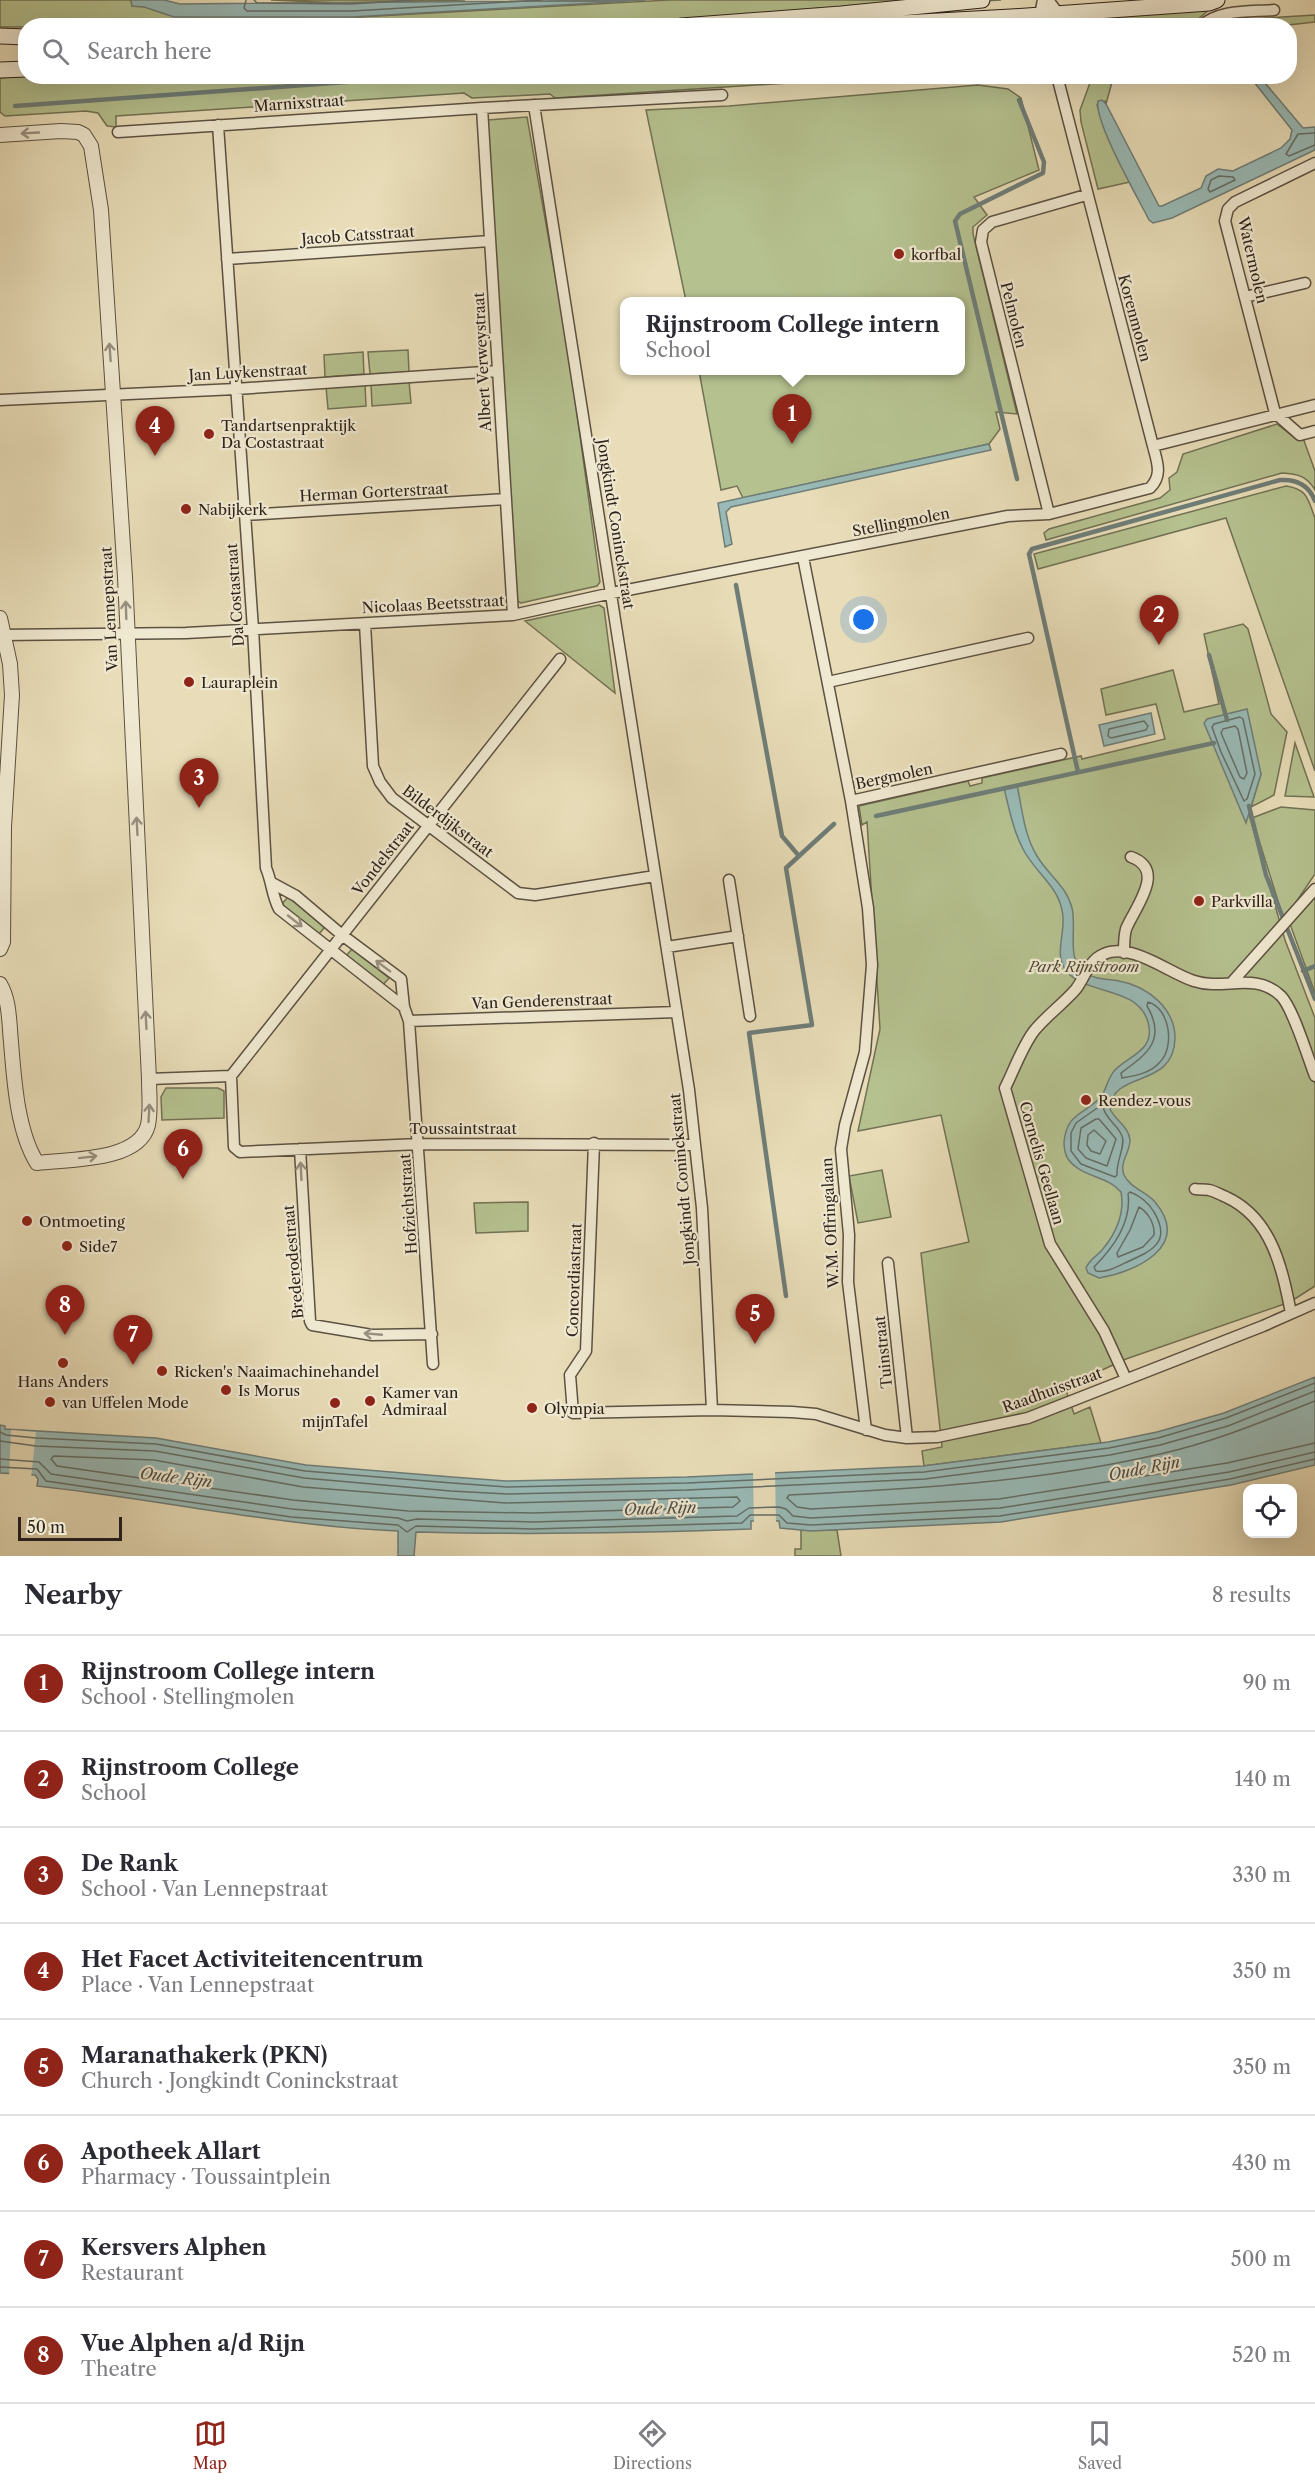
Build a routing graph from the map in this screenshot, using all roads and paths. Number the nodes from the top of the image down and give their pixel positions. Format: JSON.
{"nodes":[{"id":1,"x":981,"y":0,"type":"edge"},
{"id":2,"x":1048,"y":0,"type":"edge"},
{"id":3,"x":1217,"y":0,"type":"edge"},
{"id":4,"x":1274,"y":10,"type":"dead end"},
{"id":5,"x":1041,"y":14,"type":"edge"},
{"id":6,"x":788,"y":18,"type":"edge"},
{"id":7,"x":977,"y":18,"type":"edge"},
{"id":8,"x":1058,"y":18,"type":"edge"},
{"id":9,"x":1077,"y":18,"type":"edge"},
{"id":10,"x":1213,"y":18,"type":"edge"},
{"id":11,"x":0,"y":36,"type":"edge"},
{"id":12,"x":18,"y":37,"type":"edge"},
{"id":13,"x":18,"y":69,"type":"edge"},
{"id":14,"x":0,"y":70,"type":"edge"},
{"id":15,"x":1059,"y":84,"type":"edge"},
{"id":16,"x":722,"y":95,"type":"dead end"},
{"id":17,"x":534,"y":105,"type":"junction"},
{"id":18,"x":482,"y":108,"type":"junction"},
{"id":19,"x":218,"y":125,"type":"junction"},
{"id":20,"x":118,"y":132,"type":"dead end"},
{"id":21,"x":0,"y":135,"type":"edge"},
{"id":22,"x":1315,"y":163,"type":"edge"},
{"id":23,"x":1086,"y":195,"type":"junction"},
{"id":24,"x":490,"y":241,"type":"junction"},
{"id":25,"x":227,"y":259,"type":"junction"},
{"id":26,"x":1305,"y":283,"type":"dead end"},
{"id":27,"x":1245,"y":297,"type":"junction"},
{"id":28,"x":498,"y":371,"type":"junction"},
{"id":29,"x":236,"y":389,"type":"junction"},
{"id":30,"x":113,"y":395,"type":"junction"},
{"id":31,"x":0,"y":400,"type":"edge"},
{"id":32,"x":1315,"y":405,"type":"edge"},
{"id":33,"x":1275,"y":413,"type":"junction"},
{"id":34,"x":1315,"y":431,"type":"edge"},
{"id":35,"x":1153,"y":446,"type":"junction"},
{"id":36,"x":506,"y":499,"type":"junction"},
{"id":37,"x":1049,"y":514,"type":"junction"},
{"id":38,"x":245,"y":515,"type":"junction"},
{"id":39,"x":803,"y":556,"type":"junction"},
{"id":40,"x":612,"y":593,"type":"junction"},
{"id":41,"x":513,"y":615,"type":"junction"},
{"id":42,"x":0,"y":618,"type":"edge"},
{"id":43,"x":364,"y":624,"type":"junction"},
{"id":44,"x":253,"y":629,"type":"junction"},
{"id":45,"x":127,"y":634,"type":"junction"},
{"id":46,"x":2,"y":636,"type":"edge"},
{"id":47,"x":1028,"y":638,"type":"dead end"},
{"id":48,"x":560,"y":659,"type":"dead end"},
{"id":49,"x":828,"y":682,"type":"junction"},
{"id":50,"x":1061,"y":754,"type":"dead end"},
{"id":51,"x":851,"y":801,"type":"junction"},
{"id":52,"x":428,"y":825,"type":"junction"},
{"id":53,"x":1131,"y":857,"type":"dead end"},
{"id":54,"x":655,"y":876,"type":"junction"},
{"id":55,"x":729,"y":880,"type":"dead end"},
{"id":56,"x":272,"y":883,"type":"junction"},
{"id":57,"x":1315,"y":889,"type":"edge"},
{"id":58,"x":342,"y":935,"type":"junction"},
{"id":59,"x":738,"y":936,"type":"junction"},
{"id":60,"x":667,"y":947,"type":"junction"},
{"id":61,"x":0,"y":949,"type":"edge"},
{"id":62,"x":332,"y":950,"type":"junction"},
{"id":63,"x":1124,"y":952,"type":"junction"},
{"id":64,"x":1233,"y":981,"type":"junction"},
{"id":65,"x":0,"y":984,"type":"edge"},
{"id":66,"x":404,"y":1007,"type":"junction"},
{"id":67,"x":677,"y":1012,"type":"junction"},
{"id":68,"x":750,"y":1016,"type":"dead end"},
{"id":69,"x":409,"y":1021,"type":"junction"},
{"id":70,"x":231,"y":1076,"type":"junction"},
{"id":71,"x":1315,"y":1076,"type":"edge"},
{"id":72,"x":148,"y":1079,"type":"junction"},
{"id":73,"x":594,"y":1143,"type":"junction"},
{"id":74,"x":418,"y":1144,"type":"junction"},
{"id":75,"x":694,"y":1145,"type":"junction"},
{"id":76,"x":300,"y":1149,"type":"junction"},
{"id":77,"x":1195,"y":1189,"type":"dead end"},
{"id":78,"x":888,"y":1263,"type":"dead end"},
{"id":79,"x":1315,"y":1303,"type":"edge"},
{"id":80,"x":1291,"y":1313,"type":"junction"},
{"id":81,"x":432,"y":1334,"type":"junction"},
{"id":82,"x":433,"y":1364,"type":"dead end"},
{"id":83,"x":1126,"y":1379,"type":"junction"},
{"id":84,"x":712,"y":1410,"type":"junction"},
{"id":85,"x":573,"y":1413,"type":"joint"},
{"id":86,"x":866,"y":1431,"type":"junction"},
{"id":87,"x":907,"y":1438,"type":"junction"}],
"edges":[{"from":1,"to":6,"type":"main road"},
{"from":2,"to":8,"type":"street"},
{"from":3,"to":9,"type":"main road"},
{"from":4,"to":10,"type":"street"},
{"from":5,"to":7,"type":"main road"},
{"from":11,"to":12,"type":"main road"},
{"from":13,"to":14,"type":"main road"},
{"from":15,"to":23,"type":"street","name":"Korenmolen"},
{"from":16,"to":17,"type":"street","name":"Marnixstraat"},
{"from":17,"to":18,"type":"street","name":"Marnixstraat"},
{"from":17,"to":40,"type":"street","name":"Jongkindt Coninckstraat"},
{"from":18,"to":19,"type":"street","name":"Marnixstraat"},
{"from":18,"to":24,"type":"street","name":"Albert Verweystraat"},
{"from":19,"to":20,"type":"street","name":"Marnixstraat"},
{"from":19,"to":25,"type":"street","name":"Da Costastraat"},
{"from":30,"to":21,"type":"street","name":"Van Lennepstraat","one_way":true},
{"from":22,"to":27,"type":"street","name":"Watermolen"},
{"from":23,"to":35,"type":"street","name":"Korenmolen"},
{"from":23,"to":37,"type":"street","name":"Pelmolen"},
{"from":24,"to":25,"type":"street","name":"Jacob Catsstraat"},
{"from":24,"to":28,"type":"street","name":"Albert Verweystraat"},
{"from":25,"to":29,"type":"street","name":"Da Costastraat"},
{"from":26,"to":27,"type":"street"},
{"from":27,"to":33,"type":"street","name":"Watermolen"},
{"from":28,"to":29,"type":"street","name":"Jan Luykenstraat"},
{"from":28,"to":36,"type":"street","name":"Albert Verweystraat"},
{"from":29,"to":30,"type":"street","name":"Jan Luykenstraat"},
{"from":29,"to":38,"type":"street","name":"Da Costastraat"},
{"from":30,"to":31,"type":"street","name":"Jan Luykenstraat"},
{"from":45,"to":30,"type":"street","name":"Van Lennepstraat","one_way":true},
{"from":32,"to":33,"type":"street"},
{"from":33,"to":34,"type":"street"},
{"from":33,"to":35,"type":"street"},
{"from":35,"to":37,"type":"street","name":"Stellingmolen"},
{"from":36,"to":38,"type":"street","name":"Herman Gorterstraat"},
{"from":36,"to":41,"type":"street","name":"Albert Verweystraat"},
{"from":37,"to":39,"type":"street","name":"Stellingmolen"},
{"from":38,"to":44,"type":"street","name":"Da Costastraat"},
{"from":39,"to":40,"type":"street","name":"Stellingmolen"},
{"from":39,"to":49,"type":"street","name":"Bergmolen"},
{"from":40,"to":41,"type":"street","name":"Nicolaas Beetsstraat"},
{"from":40,"to":54,"type":"street","name":"Jongkindt Coninckstraat"},
{"from":41,"to":43,"type":"street","name":"Nicolaas Beetsstraat"},
{"from":42,"to":46,"type":"street"},
{"from":43,"to":44,"type":"street","name":"Nicolaas Beetsstraat"},
{"from":43,"to":52,"type":"street","name":"Bilderdijkstraat"},
{"from":44,"to":45,"type":"street"},
{"from":44,"to":56,"type":"street","name":"Da Costastraat"},
{"from":45,"to":46,"type":"street"},
{"from":72,"to":45,"type":"street","name":"Van Lennepstraat","one_way":true},
{"from":46,"to":61,"type":"street"},
{"from":47,"to":49,"type":"street"},
{"from":48,"to":52,"type":"street","name":"Vondelstraat"},
{"from":49,"to":51,"type":"street","name":"Bergmolen"},
{"from":50,"to":51,"type":"street","name":"Bergmolen"},
{"from":51,"to":86,"type":"street","name":"W.M. Offringalaan"},
{"from":52,"to":54,"type":"street","name":"Bilderdijkstraat"},
{"from":52,"to":58,"type":"street","name":"Vondelstraat"},
{"from":53,"to":63,"type":"street"},
{"from":54,"to":60,"type":"street","name":"Jongkindt Coninckstraat"},
{"from":55,"to":59,"type":"street"},
{"from":56,"to":58,"type":"street"},
{"from":56,"to":62,"type":"street","name":"Da Costastraat","one_way":true},
{"from":57,"to":64,"type":"street"},
{"from":58,"to":62,"type":"street","name":"Vondelstraat"},
{"from":66,"to":58,"type":"street","name":"Hofzichtstraat","one_way":true},
{"from":59,"to":60,"type":"street"},
{"from":59,"to":68,"type":"street"},
{"from":60,"to":67,"type":"street","name":"Jongkindt Coninckstraat"},
{"from":62,"to":66,"type":"street"},
{"from":62,"to":70,"type":"street","name":"Vondelstraat"},
{"from":63,"to":64,"type":"street"},
{"from":63,"to":83,"type":"street","name":"Cornelis Geellaan"},
{"from":64,"to":71,"type":"street"},
{"from":65,"to":72,"type":"street","name":"Van Lennepstraat","one_way":true},
{"from":66,"to":69,"type":"street","name":"Hofzichtstraat"},
{"from":67,"to":69,"type":"street","name":"Van Genderenstraat"},
{"from":67,"to":75,"type":"street","name":"Jongkindt Coninckstraat"},
{"from":69,"to":74,"type":"street","name":"Hofzichtstraat"},
{"from":70,"to":72,"type":"street"},
{"from":70,"to":76,"type":"street","name":"Toussaintstraat"},
{"from":73,"to":74,"type":"street","name":"Toussaintstraat"},
{"from":73,"to":75,"type":"street","name":"Toussaintstraat"},
{"from":73,"to":85,"type":"street","name":"Concordiastraat"},
{"from":74,"to":76,"type":"street","name":"Toussaintstraat"},
{"from":74,"to":81,"type":"street","name":"Hofzichtstraat"},
{"from":75,"to":84,"type":"street","name":"Jongkindt Coninckstraat"},
{"from":81,"to":76,"type":"street","name":"Brederodestraat","one_way":true},
{"from":77,"to":80,"type":"street"},
{"from":78,"to":87,"type":"street","name":"Tuinstraat"},
{"from":79,"to":80,"type":"street","name":"Raadhuisstraat"},
{"from":80,"to":83,"type":"street","name":"Raadhuisstraat"},
{"from":81,"to":82,"type":"street","name":"Hofzichtstraat"},
{"from":83,"to":87,"type":"street","name":"Raadhuisstraat"},
{"from":84,"to":85,"type":"street","name":"Raadhuisstraat"},
{"from":84,"to":86,"type":"street","name":"Raadhuisstraat"},
{"from":86,"to":87,"type":"street","name":"Raadhuisstraat"}]}
